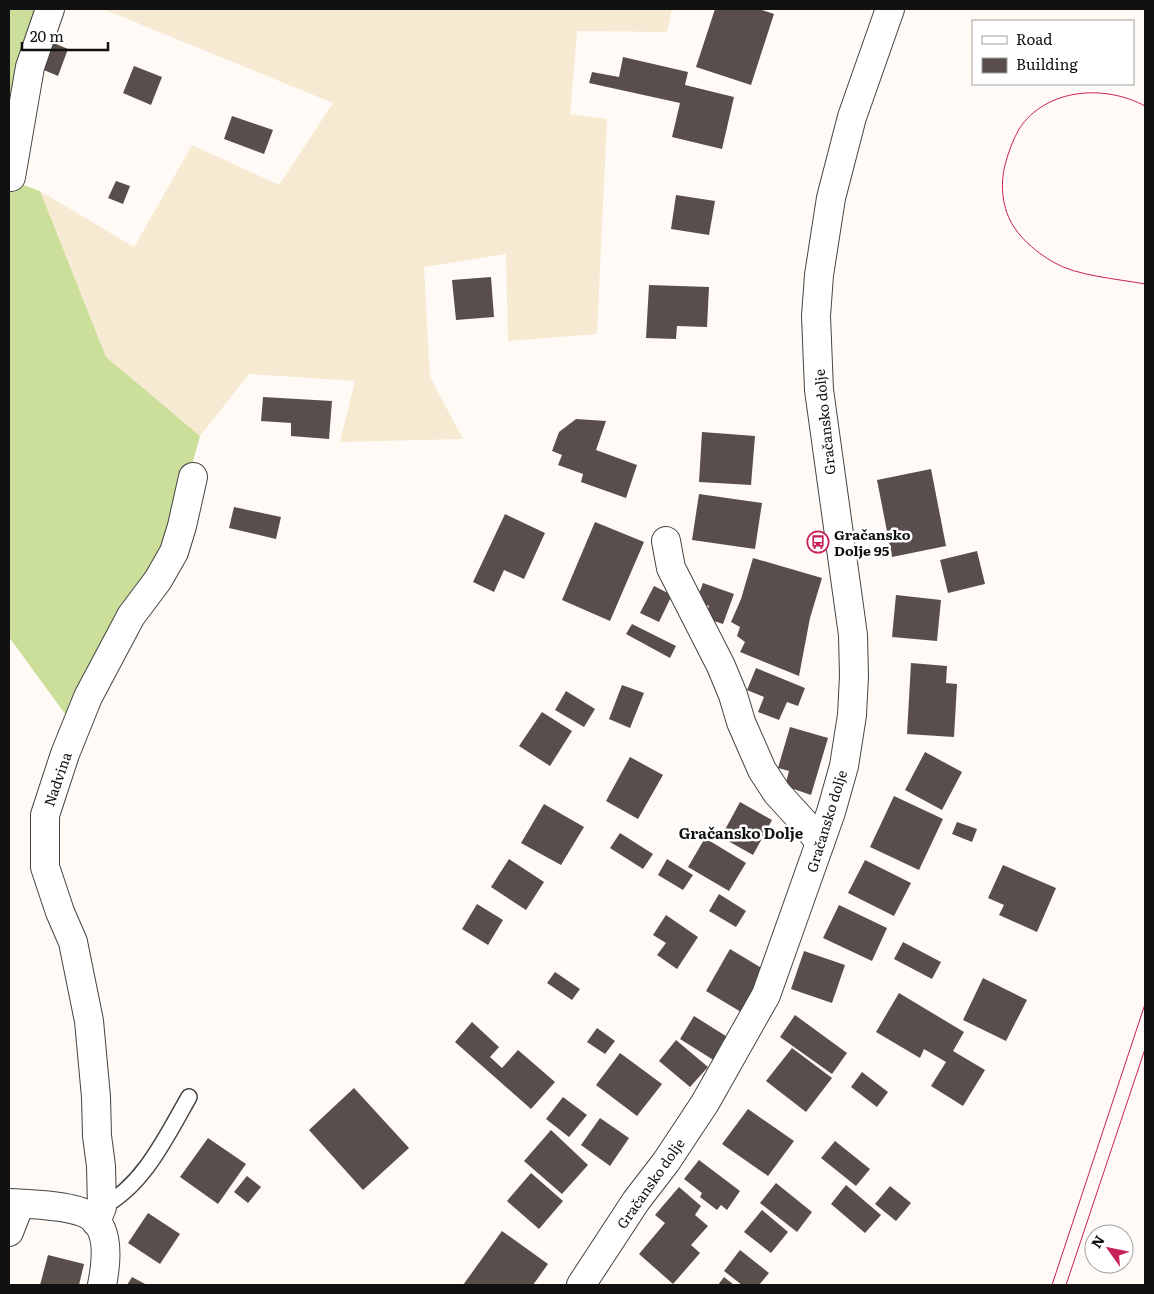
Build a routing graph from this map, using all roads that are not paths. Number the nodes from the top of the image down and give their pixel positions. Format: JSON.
{"nodes":[{"id":1,"x":50,"y":9,"type":"edge"},
{"id":2,"x":890,"y":9,"type":"edge"},
{"id":3,"x":11,"y":177,"type":"dead end"},
{"id":4,"x":193,"y":477,"type":"dead end"},
{"id":5,"x":666,"y":541,"type":"dead end"},
{"id":6,"x":820,"y":844,"type":"junction"},
{"id":7,"x":189,"y":1097,"type":"dead end"},
{"id":8,"x":14,"y":1203,"type":"edge"},
{"id":9,"x":99,"y":1215,"type":"junction"},
{"id":10,"x":9,"y":1232,"type":"edge"},
{"id":11,"x":102,"y":1285,"type":"edge"},
{"id":12,"x":581,"y":1285,"type":"edge"}],
"edges":[{"from":1,"to":3,"type":"street"},
{"from":2,"to":6,"type":"street","name":"Gračansko dolje"},
{"from":4,"to":9,"type":"street","name":"Nadvina"},
{"from":5,"to":6,"type":"street"},
{"from":6,"to":12,"type":"street","name":"Gračansko dolje"},
{"from":7,"to":9,"type":"lane"},
{"from":8,"to":9,"type":"street"},
{"from":8,"to":10,"type":"street"},
{"from":9,"to":11,"type":"street","name":"Nadvina"}]}
